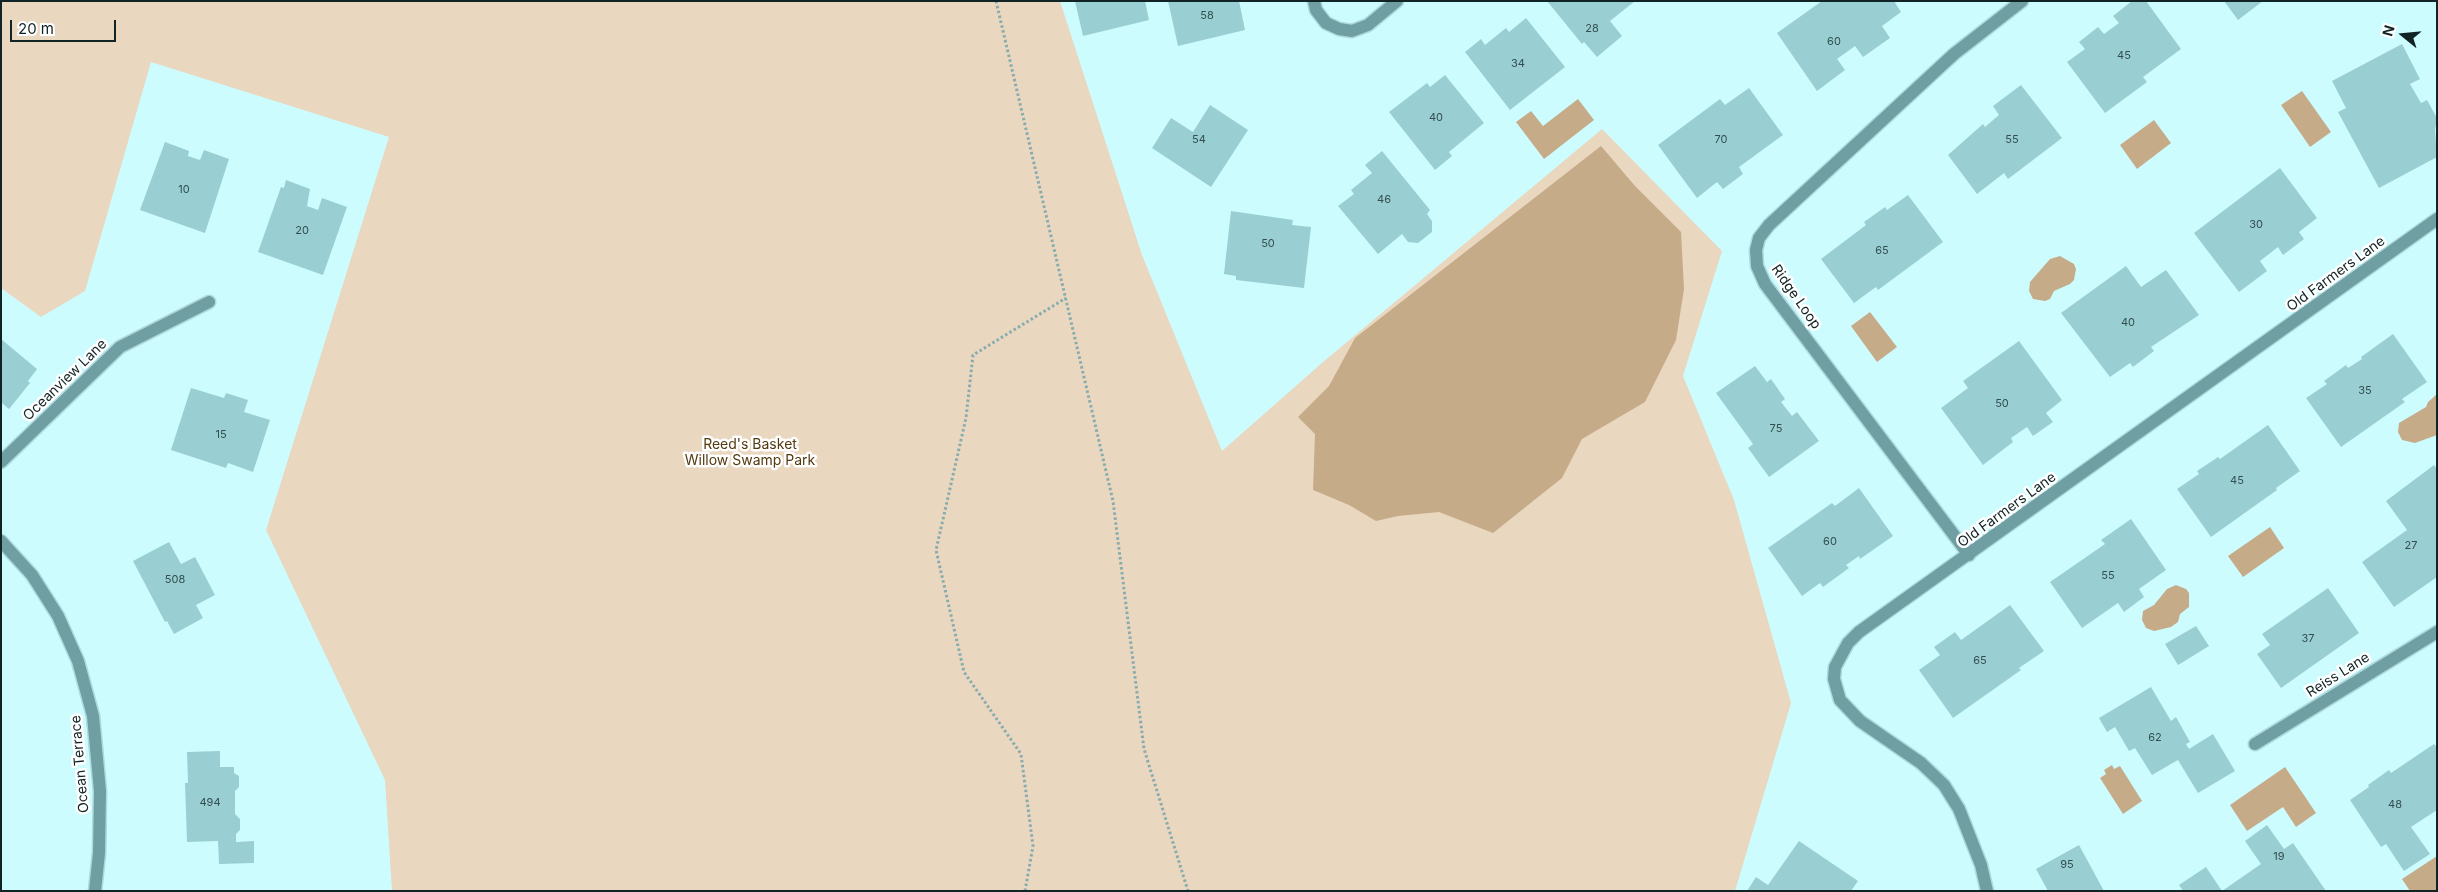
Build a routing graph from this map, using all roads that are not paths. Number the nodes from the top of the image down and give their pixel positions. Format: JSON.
{"nodes":[{"id":1,"x":1314,"y":1,"type":"edge"},
{"id":2,"x":1397,"y":1,"type":"edge"},
{"id":3,"x":2022,"y":1,"type":"edge"},
{"id":4,"x":2437,"y":220,"type":"edge"},
{"id":5,"x":209,"y":302,"type":"dead end"},
{"id":6,"x":1,"y":462,"type":"edge"},
{"id":7,"x":1,"y":540,"type":"edge"},
{"id":8,"x":1969,"y":555,"type":"junction"},
{"id":9,"x":2437,"y":632,"type":"edge"},
{"id":10,"x":2255,"y":744,"type":"dead end"},
{"id":11,"x":95,"y":891,"type":"edge"},
{"id":12,"x":1987,"y":891,"type":"edge"}],
"edges":[{"from":1,"to":2,"type":"street"},
{"from":3,"to":8,"type":"street","name":"Ridge Loop"},
{"from":4,"to":8,"type":"street","name":"Old Farmers Lane"},
{"from":5,"to":6,"type":"street","name":"Oceanview Lane"},
{"from":7,"to":11,"type":"street","name":"Ocean Terrace"},
{"from":8,"to":12,"type":"street","name":"Old Farmers Lane"},
{"from":9,"to":10,"type":"street","name":"Reiss Lane"}]}
